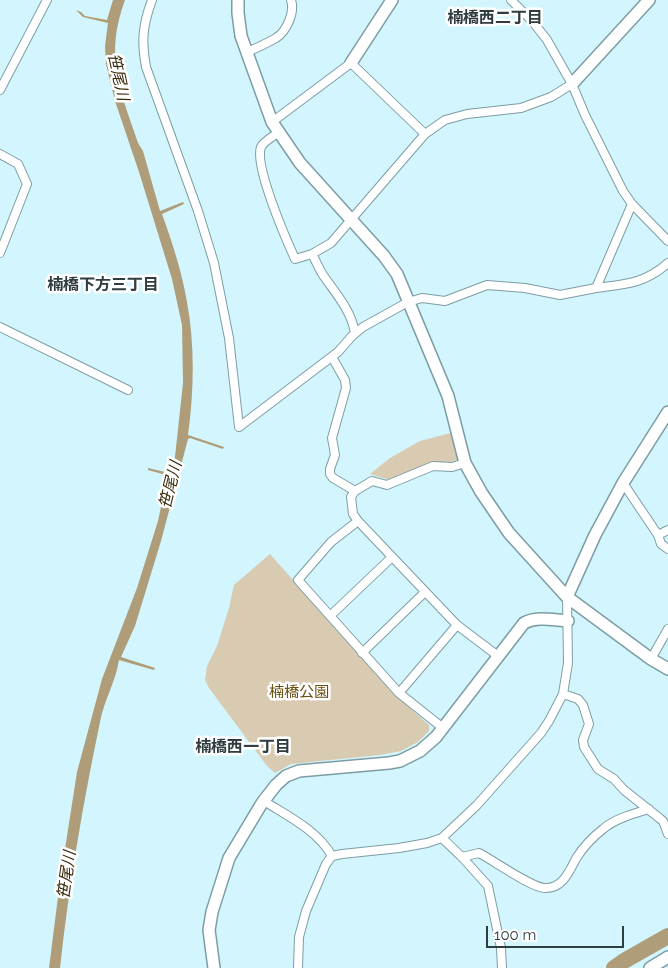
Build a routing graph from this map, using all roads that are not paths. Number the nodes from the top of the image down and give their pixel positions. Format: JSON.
{"nodes":[{"id":1,"x":47,"y":0,"type":"edge"},
{"id":2,"x":152,"y":0,"type":"edge"},
{"id":3,"x":238,"y":0,"type":"edge"},
{"id":4,"x":291,"y":0,"type":"edge"},
{"id":5,"x":392,"y":0,"type":"edge"},
{"id":6,"x":511,"y":0,"type":"edge"},
{"id":7,"x":649,"y":0,"type":"edge"},
{"id":8,"x":247,"y":52,"type":"junction"},
{"id":9,"x":351,"y":64,"type":"junction"},
{"id":10,"x":572,"y":84,"type":"junction"},
{"id":11,"x":0,"y":90,"type":"edge"},
{"id":12,"x":272,"y":122,"type":"junction"},
{"id":13,"x":279,"y":132,"type":"junction"},
{"id":14,"x":426,"y":134,"type":"junction"},
{"id":15,"x":0,"y":154,"type":"edge"},
{"id":16,"x":632,"y":204,"type":"junction"},
{"id":17,"x":351,"y":221,"type":"junction"},
{"id":18,"x":668,"y":241,"type":"edge"},
{"id":19,"x":0,"y":253,"type":"edge"},
{"id":20,"x":312,"y":254,"type":"junction"},
{"id":21,"x":668,"y":263,"type":"edge"},
{"id":22,"x":596,"y":288,"type":"junction"},
{"id":23,"x":408,"y":302,"type":"junction"},
{"id":24,"x":0,"y":327,"type":"edge"},
{"id":25,"x":355,"y":333,"type":"junction"},
{"id":26,"x":332,"y":357,"type":"junction"},
{"id":27,"x":128,"y":390,"type":"dead end"},
{"id":28,"x":668,"y":412,"type":"edge"},
{"id":29,"x":465,"y":463,"type":"junction"},
{"id":30,"x":623,"y":483,"type":"junction"},
{"id":31,"x":355,"y":491,"type":"junction"},
{"id":32,"x":358,"y":522,"type":"junction"},
{"id":33,"x":668,"y":530,"type":"edge"},
{"id":34,"x":658,"y":535,"type":"junction"},
{"id":35,"x":668,"y":550,"type":"edge"},
{"id":36,"x":391,"y":558,"type":"junction"},
{"id":37,"x":425,"y":592,"type":"junction"},
{"id":38,"x":567,"y":597,"type":"junction"},
{"id":39,"x":330,"y":616,"type":"junction"},
{"id":40,"x":568,"y":621,"type":"junction"},
{"id":41,"x":457,"y":624,"type":"junction"},
{"id":42,"x":668,"y":629,"type":"edge"},
{"id":43,"x":362,"y":653,"type":"junction"},
{"id":44,"x":498,"y":656,"type":"junction"},
{"id":45,"x":651,"y":659,"type":"junction"},
{"id":46,"x":668,"y":669,"type":"edge"},
{"id":47,"x":400,"y":693,"type":"junction"},
{"id":48,"x":563,"y":694,"type":"junction"},
{"id":49,"x":443,"y":728,"type":"junction"},
{"id":50,"x":264,"y":801,"type":"junction"},
{"id":51,"x":649,"y":809,"type":"junction"},
{"id":52,"x":668,"y":834,"type":"edge"},
{"id":53,"x":442,"y":838,"type":"junction"},
{"id":54,"x":332,"y":856,"type":"junction"},
{"id":55,"x":462,"y":857,"type":"junction"},
{"id":56,"x":668,"y":957,"type":"edge"},
{"id":57,"x":214,"y":968,"type":"edge"},
{"id":58,"x":298,"y":968,"type":"edge"},
{"id":59,"x":502,"y":968,"type":"edge"},
{"id":60,"x":650,"y":968,"type":"edge"}],
"edges":[{"from":1,"to":11,"type":"street"},
{"from":2,"to":26,"type":"street"},
{"from":3,"to":8,"type":"street"},
{"from":4,"to":8,"type":"street"},
{"from":5,"to":9,"type":"street"},
{"from":6,"to":10,"type":"street"},
{"from":7,"to":10,"type":"street"},
{"from":8,"to":12,"type":"street"},
{"from":9,"to":12,"type":"street"},
{"from":9,"to":14,"type":"street"},
{"from":10,"to":14,"type":"street"},
{"from":10,"to":16,"type":"street"},
{"from":12,"to":13,"type":"street"},
{"from":13,"to":17,"type":"street"},
{"from":13,"to":20,"type":"street"},
{"from":14,"to":17,"type":"street"},
{"from":15,"to":19,"type":"street"},
{"from":16,"to":18,"type":"street"},
{"from":16,"to":22,"type":"street"},
{"from":17,"to":20,"type":"street"},
{"from":17,"to":23,"type":"street"},
{"from":20,"to":25,"type":"street"},
{"from":21,"to":22,"type":"street"},
{"from":22,"to":23,"type":"street"},
{"from":23,"to":25,"type":"street"},
{"from":23,"to":29,"type":"street"},
{"from":24,"to":27,"type":"street"},
{"from":25,"to":26,"type":"street"},
{"from":26,"to":31,"type":"street"},
{"from":28,"to":30,"type":"street"},
{"from":29,"to":31,"type":"street"},
{"from":29,"to":38,"type":"street"},
{"from":30,"to":34,"type":"street"},
{"from":30,"to":38,"type":"street"},
{"from":31,"to":32,"type":"street"},
{"from":32,"to":36,"type":"street"},
{"from":32,"to":39,"type":"street"},
{"from":33,"to":34,"type":"street"},
{"from":34,"to":35,"type":"street"},
{"from":36,"to":37,"type":"street"},
{"from":36,"to":39,"type":"street"},
{"from":37,"to":41,"type":"street"},
{"from":37,"to":43,"type":"street"},
{"from":38,"to":40,"type":"street"},
{"from":38,"to":45,"type":"street"},
{"from":39,"to":43,"type":"street"},
{"from":40,"to":44,"type":"street"},
{"from":40,"to":48,"type":"street"},
{"from":41,"to":44,"type":"street"},
{"from":41,"to":47,"type":"street"},
{"from":42,"to":45,"type":"street"},
{"from":43,"to":47,"type":"street"},
{"from":44,"to":49,"type":"street"},
{"from":45,"to":46,"type":"street"},
{"from":47,"to":49,"type":"street"},
{"from":48,"to":51,"type":"street"},
{"from":48,"to":53,"type":"street"},
{"from":49,"to":50,"type":"street"},
{"from":50,"to":54,"type":"street"},
{"from":50,"to":57,"type":"street"},
{"from":51,"to":52,"type":"street"},
{"from":51,"to":55,"type":"street"},
{"from":53,"to":54,"type":"street"},
{"from":53,"to":55,"type":"street"},
{"from":54,"to":58,"type":"street"},
{"from":55,"to":59,"type":"street"},
{"from":56,"to":60,"type":"street"}]}
